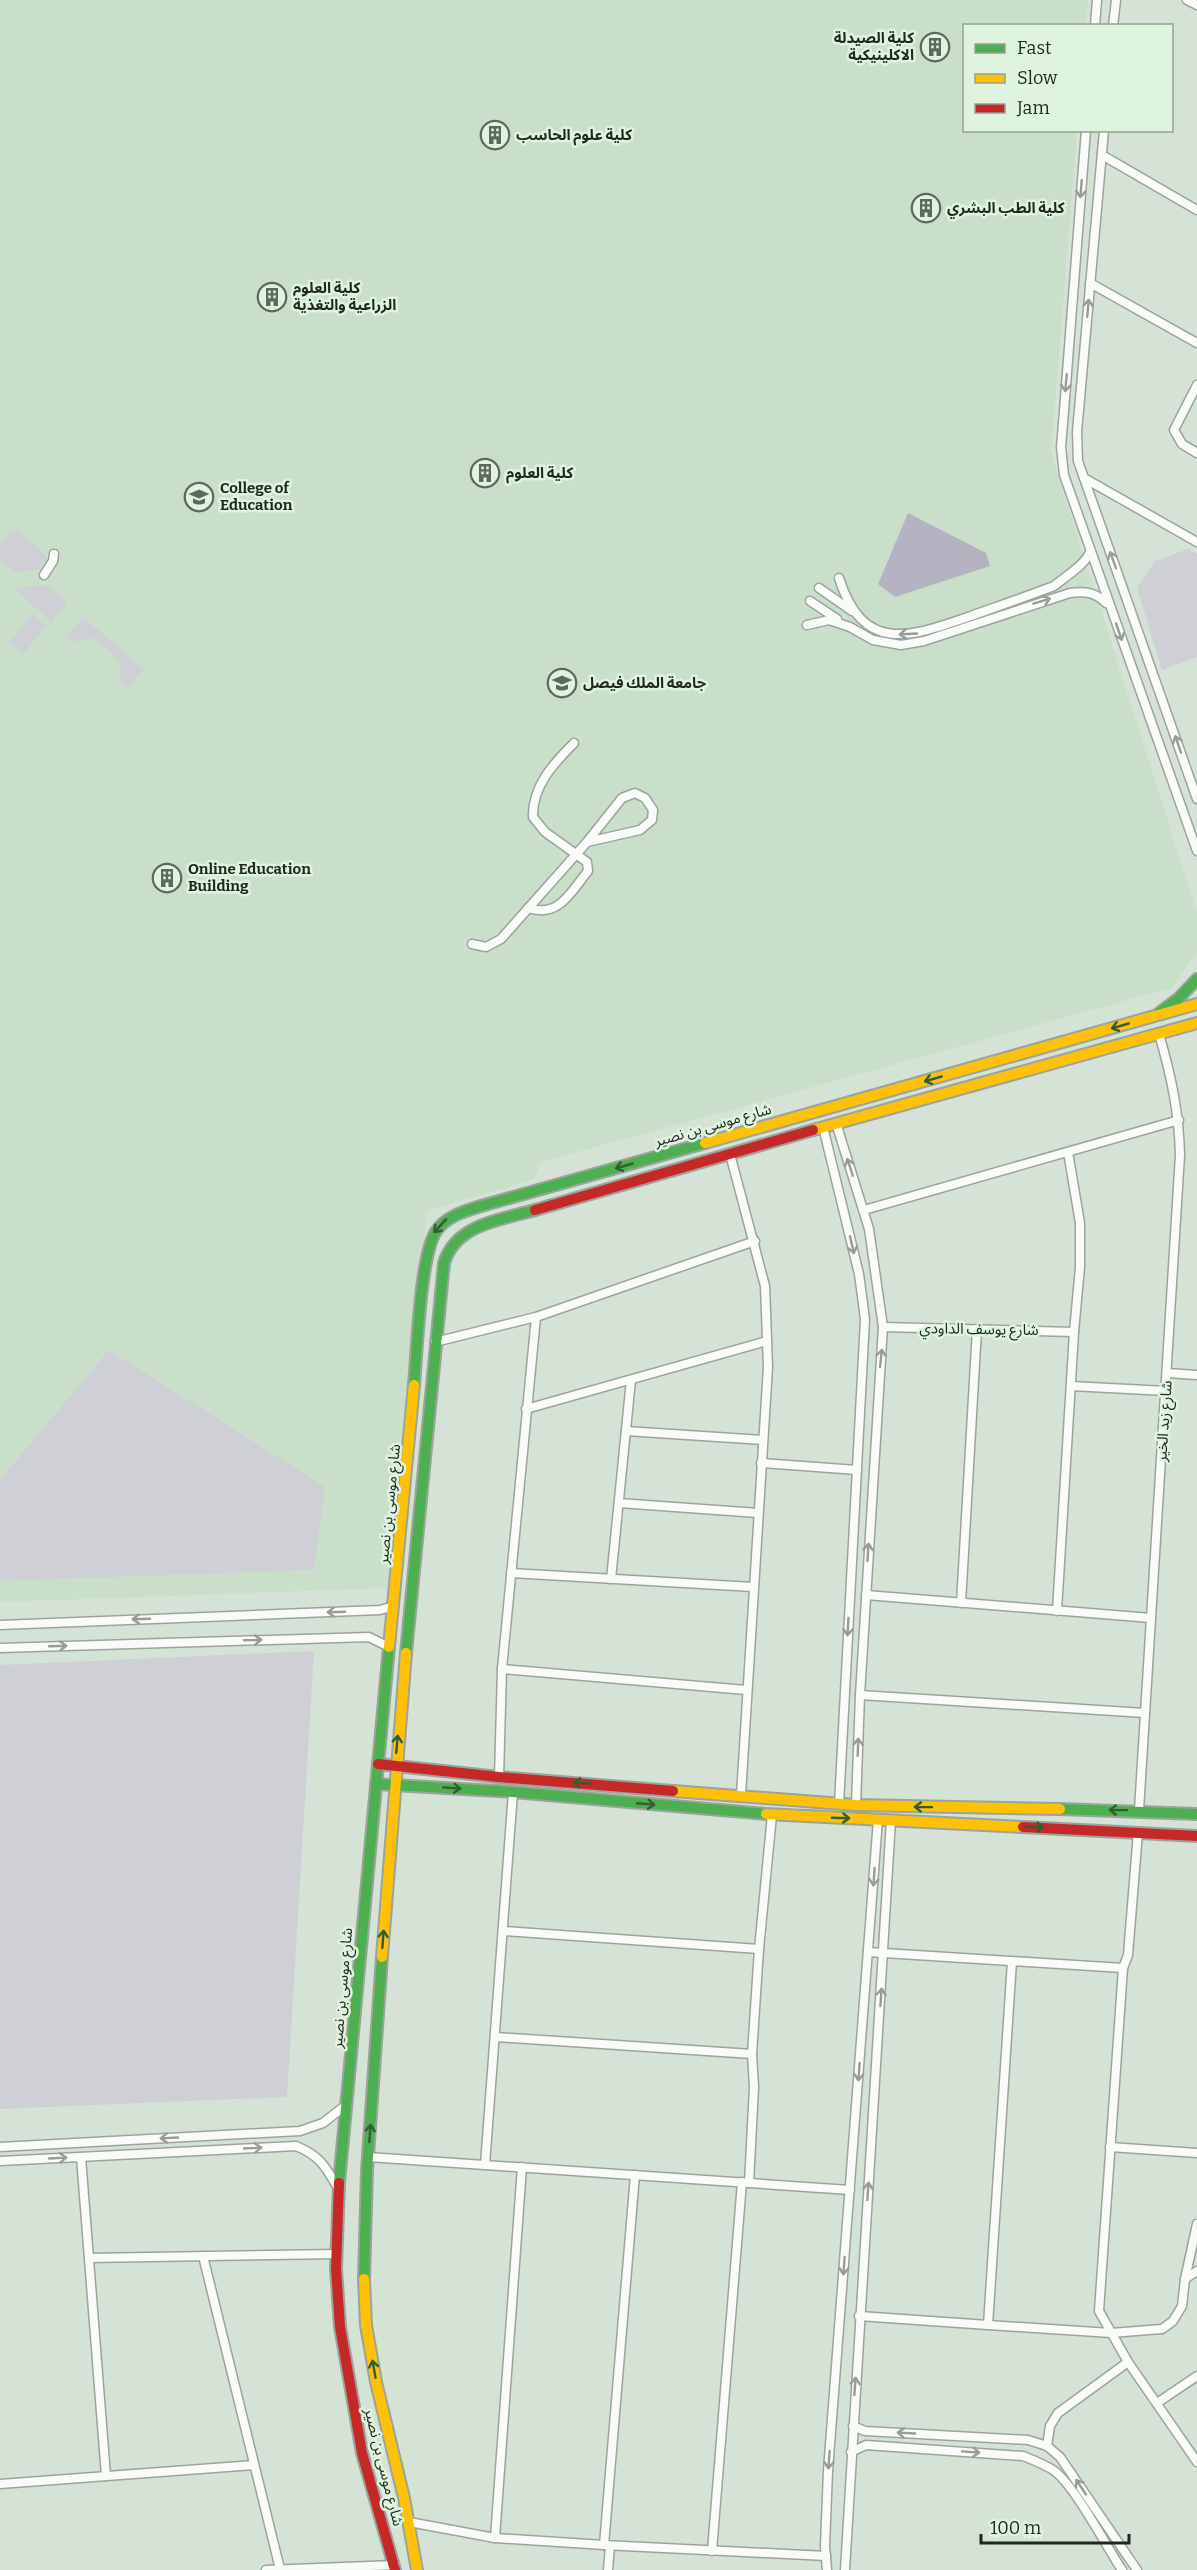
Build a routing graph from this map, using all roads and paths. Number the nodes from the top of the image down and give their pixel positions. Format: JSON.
{"nodes":[{"id":1,"x":1097,"y":0,"type":"edge"},
{"id":2,"x":1116,"y":0,"type":"edge"},
{"id":3,"x":1187,"y":0,"type":"edge"},
{"id":4,"x":1197,"y":4,"type":"edge"},
{"id":5,"x":1095,"y":24,"type":"edge"},
{"id":6,"x":1113,"y":24,"type":"edge"},
{"id":7,"x":1086,"y":132,"type":"edge"},
{"id":8,"x":1104,"y":132,"type":"edge"},
{"id":9,"x":1102,"y":155,"type":"junction"},
{"id":10,"x":1197,"y":210,"type":"edge"},
{"id":11,"x":1090,"y":284,"type":"junction"},
{"id":12,"x":1197,"y":343,"type":"edge"},
{"id":13,"x":1197,"y":385,"type":"edge"},
{"id":14,"x":1197,"y":453,"type":"edge"},
{"id":15,"x":1084,"y":477,"type":"junction"},
{"id":16,"x":1197,"y":542,"type":"edge"},
{"id":17,"x":1090,"y":552,"type":"junction"},
{"id":18,"x":54,"y":554,"type":"dead end"},
{"id":19,"x":44,"y":575,"type":"dead end"},
{"id":20,"x":839,"y":578,"type":"dead end"},
{"id":21,"x":819,"y":588,"type":"dead end"},
{"id":22,"x":810,"y":601,"type":"dead end"},
{"id":23,"x":1110,"y":608,"type":"junction"},
{"id":24,"x":855,"y":613,"type":"junction"},
{"id":25,"x":807,"y":625,"type":"dead end"},
{"id":26,"x":848,"y":626,"type":"junction"},
{"id":27,"x":574,"y":743,"type":"dead end"},
{"id":28,"x":1197,"y":799,"type":"edge"},
{"id":29,"x":587,"y":842,"type":"junction"},
{"id":30,"x":1197,"y":851,"type":"edge"},
{"id":31,"x":576,"y":854,"type":"junction"},
{"id":32,"x":528,"y":908,"type":"junction"},
{"id":33,"x":472,"y":944,"type":"dead end"},
{"id":34,"x":1197,"y":979,"type":"edge"},
{"id":35,"x":1197,"y":1004,"type":"edge"},
{"id":36,"x":1155,"y":1016,"type":"junction"},
{"id":37,"x":1197,"y":1023,"type":"edge"},
{"id":38,"x":1159,"y":1034,"type":"junction"},
{"id":39,"x":1179,"y":1120,"type":"junction"},
{"id":40,"x":836,"y":1123,"type":"junction"},
{"id":41,"x":823,"y":1126,"type":"junction"},
{"id":42,"x":1068,"y":1152,"type":"junction"},
{"id":43,"x":730,"y":1154,"type":"junction"},
{"id":44,"x":864,"y":1210,"type":"junction"},
{"id":45,"x":755,"y":1241,"type":"junction"},
{"id":46,"x":536,"y":1317,"type":"junction"},
{"id":47,"x":884,"y":1327,"type":"junction"},
{"id":48,"x":977,"y":1329,"type":"junction"},
{"id":49,"x":1074,"y":1332,"type":"junction"},
{"id":50,"x":766,"y":1341,"type":"junction"},
{"id":51,"x":435,"y":1342,"type":"junction"},
{"id":52,"x":1167,"y":1373,"type":"junction"},
{"id":53,"x":1197,"y":1375,"type":"edge"},
{"id":54,"x":631,"y":1380,"type":"junction"},
{"id":55,"x":1071,"y":1386,"type":"junction"},
{"id":56,"x":1166,"y":1391,"type":"junction"},
{"id":57,"x":526,"y":1409,"type":"junction"},
{"id":58,"x":626,"y":1431,"type":"junction"},
{"id":59,"x":859,"y":1437,"type":"junction"},
{"id":60,"x":875,"y":1438,"type":"junction"},
{"id":61,"x":763,"y":1440,"type":"junction"},
{"id":62,"x":761,"y":1463,"type":"junction"},
{"id":63,"x":857,"y":1470,"type":"junction"},
{"id":64,"x":619,"y":1503,"type":"junction"},
{"id":65,"x":758,"y":1513,"type":"junction"},
{"id":66,"x":511,"y":1573,"type":"junction"},
{"id":67,"x":611,"y":1579,"type":"junction"},
{"id":68,"x":753,"y":1587,"type":"junction"},
{"id":69,"x":866,"y":1595,"type":"junction"},
{"id":70,"x":961,"y":1603,"type":"junction"},
{"id":71,"x":394,"y":1606,"type":"junction"},
{"id":72,"x":1057,"y":1611,"type":"junction"},
{"id":73,"x":1151,"y":1618,"type":"junction"},
{"id":74,"x":0,"y":1625,"type":"edge"},
{"id":75,"x":389,"y":1647,"type":"junction"},
{"id":76,"x":0,"y":1648,"type":"edge"},
{"id":77,"x":502,"y":1669,"type":"junction"},
{"id":78,"x":746,"y":1690,"type":"junction"},
{"id":79,"x":860,"y":1695,"type":"junction"},
{"id":80,"x":1145,"y":1713,"type":"junction"},
{"id":81,"x":378,"y":1764,"type":"junction"},
{"id":82,"x":395,"y":1766,"type":"junction"},
{"id":83,"x":499,"y":1777,"type":"junction"},
{"id":84,"x":376,"y":1784,"type":"junction"},
{"id":85,"x":393,"y":1784,"type":"junction"},
{"id":86,"x":513,"y":1792,"type":"junction"},
{"id":87,"x":741,"y":1795,"type":"junction"},
{"id":88,"x":839,"y":1804,"type":"junction"},
{"id":89,"x":856,"y":1805,"type":"junction"},
{"id":90,"x":1139,"y":1810,"type":"junction"},
{"id":91,"x":1197,"y":1814,"type":"edge"},
{"id":92,"x":772,"y":1815,"type":"junction"},
{"id":93,"x":878,"y":1819,"type":"junction"},
{"id":94,"x":891,"y":1820,"type":"junction"},
{"id":95,"x":1138,"y":1832,"type":"junction"},
{"id":96,"x":1197,"y":1836,"type":"edge"},
{"id":97,"x":502,"y":1931,"type":"junction"},
{"id":98,"x":759,"y":1949,"type":"junction"},
{"id":99,"x":868,"y":1952,"type":"junction"},
{"id":100,"x":884,"y":1953,"type":"junction"},
{"id":101,"x":1012,"y":1961,"type":"junction"},
{"id":102,"x":1123,"y":1968,"type":"junction"},
{"id":103,"x":495,"y":2037,"type":"junction"},
{"id":104,"x":752,"y":2055,"type":"junction"},
{"id":105,"x":346,"y":2105,"type":"junction"},
{"id":106,"x":1110,"y":2146,"type":"junction"},
{"id":107,"x":0,"y":2147,"type":"edge"},
{"id":108,"x":1197,"y":2153,"type":"edge"},
{"id":109,"x":81,"y":2157,"type":"junction"},
{"id":110,"x":368,"y":2157,"type":"junction"},
{"id":111,"x":0,"y":2161,"type":"edge"},
{"id":112,"x":485,"y":2165,"type":"junction"},
{"id":113,"x":522,"y":2167,"type":"junction"},
{"id":114,"x":635,"y":2175,"type":"junction"},
{"id":115,"x":745,"y":2182,"type":"junction"},
{"id":116,"x":339,"y":2190,"type":"junction"},
{"id":117,"x":850,"y":2190,"type":"junction"},
{"id":118,"x":1197,"y":2224,"type":"edge"},
{"id":119,"x":336,"y":2254,"type":"junction"},
{"id":120,"x":203,"y":2256,"type":"junction"},
{"id":121,"x":89,"y":2258,"type":"junction"},
{"id":122,"x":1197,"y":2271,"type":"edge"},
{"id":123,"x":1185,"y":2279,"type":"junction"},
{"id":124,"x":859,"y":2316,"type":"junction"},
{"id":125,"x":988,"y":2325,"type":"junction"},
{"id":126,"x":1111,"y":2333,"type":"junction"},
{"id":127,"x":1128,"y":2362,"type":"junction"},
{"id":128,"x":1197,"y":2376,"type":"edge"},
{"id":129,"x":1157,"y":2403,"type":"junction"},
{"id":130,"x":853,"y":2426,"type":"junction"},
{"id":131,"x":1047,"y":2446,"type":"junction"},
{"id":132,"x":851,"y":2452,"type":"junction"},
{"id":133,"x":1197,"y":2462,"type":"edge"},
{"id":134,"x":254,"y":2465,"type":"junction"},
{"id":135,"x":106,"y":2476,"type":"junction"},
{"id":136,"x":0,"y":2484,"type":"edge"},
{"id":137,"x":408,"y":2522,"type":"junction"},
{"id":138,"x":495,"y":2538,"type":"junction"},
{"id":139,"x":607,"y":2546,"type":"junction"},
{"id":140,"x":712,"y":2551,"type":"junction"},
{"id":141,"x":826,"y":2556,"type":"junction"},
{"id":142,"x":395,"y":2568,"type":"edge"},
{"id":143,"x":266,"y":2570,"type":"edge"},
{"id":144,"x":280,"y":2570,"type":"edge"},
{"id":145,"x":417,"y":2570,"type":"edge"},
{"id":146,"x":608,"y":2570,"type":"edge"},
{"id":147,"x":827,"y":2570,"type":"edge"},
{"id":148,"x":845,"y":2570,"type":"edge"},
{"id":149,"x":1122,"y":2570,"type":"edge"},
{"id":150,"x":1137,"y":2570,"type":"edge"}],
"edges":[{"from":1,"to":5,"type":"street"},
{"from":2,"to":6,"type":"street"},
{"from":3,"to":4,"type":"street"},
{"from":7,"to":17,"type":"street","one_way":true},
{"from":8,"to":9,"type":"street"},
{"from":9,"to":10,"type":"street"},
{"from":9,"to":11,"type":"street"},
{"from":11,"to":12,"type":"street"},
{"from":15,"to":11,"type":"street","one_way":true},
{"from":13,"to":14,"type":"street"},
{"from":15,"to":16,"type":"street"},
{"from":28,"to":15,"type":"street","one_way":true},
{"from":17,"to":23,"type":"street"},
{"from":17,"to":24,"type":"street","one_way":true},
{"from":18,"to":19,"type":"street"},
{"from":20,"to":24,"type":"street"},
{"from":21,"to":24,"type":"street"},
{"from":22,"to":26,"type":"street"},
{"from":26,"to":23,"type":"street","one_way":true},
{"from":23,"to":30,"type":"street","one_way":true},
{"from":25,"to":26,"type":"street"},
{"from":27,"to":31,"type":"street"},
{"from":29,"to":29,"type":"street"},
{"from":29,"to":31,"type":"street"},
{"from":31,"to":32,"type":"street"},
{"from":31,"to":32,"type":"street"},
{"from":32,"to":33,"type":"street"},
{"from":34,"to":36,"type":"street"},
{"from":35,"to":36,"type":"street","name":"شارع موسى بن نصير"},
{"from":36,"to":71,"type":"street","name":"شارع موسى بن نصير","one_way":true},
{"from":37,"to":38,"type":"street","name":"شارع موسى بن نصير"},
{"from":38,"to":39,"type":"street","name":"شارع زيد الخير"},
{"from":38,"to":40,"type":"street","name":"شارع موسى بن نصير"},
{"from":39,"to":42,"type":"street"},
{"from":39,"to":52,"type":"street","name":"شارع زيد الخير"},
{"from":40,"to":41,"type":"street","name":"شارع موسى بن نصير"},
{"from":44,"to":40,"type":"street","one_way":true},
{"from":41,"to":43,"type":"street","name":"شارع موسى بن نصير"},
{"from":41,"to":59,"type":"street","one_way":true},
{"from":42,"to":44,"type":"street"},
{"from":42,"to":49,"type":"street"},
{"from":43,"to":45,"type":"street"},
{"from":43,"to":51,"type":"street","name":"شارع موسى بن نصير"},
{"from":44,"to":47,"type":"street"},
{"from":45,"to":46,"type":"street"},
{"from":45,"to":50,"type":"street"},
{"from":46,"to":51,"type":"street"},
{"from":46,"to":57,"type":"street"},
{"from":47,"to":48,"type":"street","name":"شارع يوسف الداودي"},
{"from":60,"to":47,"type":"street","one_way":true},
{"from":48,"to":49,"type":"street","name":"شارع يوسف الداودي"},
{"from":48,"to":70,"type":"street"},
{"from":49,"to":55,"type":"street"},
{"from":50,"to":54,"type":"street"},
{"from":50,"to":61,"type":"street"},
{"from":82,"to":51,"type":"street","name":"شارع موسى بن نصير","one_way":true},
{"from":52,"to":53,"type":"street"},
{"from":52,"to":56,"type":"street","name":"شارع زيد الخير"},
{"from":54,"to":57,"type":"street"},
{"from":54,"to":58,"type":"street"},
{"from":55,"to":56,"type":"street"},
{"from":55,"to":72,"type":"street"},
{"from":56,"to":73,"type":"street","name":"شارع زيد الخير"},
{"from":57,"to":66,"type":"street"},
{"from":58,"to":61,"type":"street"},
{"from":58,"to":64,"type":"street"},
{"from":59,"to":60,"type":"street"},
{"from":59,"to":63,"type":"street"},
{"from":69,"to":60,"type":"street","one_way":true},
{"from":61,"to":62,"type":"street"},
{"from":62,"to":63,"type":"street"},
{"from":62,"to":65,"type":"street"},
{"from":63,"to":88,"type":"street","one_way":true},
{"from":64,"to":65,"type":"street"},
{"from":64,"to":67,"type":"street"},
{"from":65,"to":68,"type":"street"},
{"from":66,"to":67,"type":"street"},
{"from":66,"to":77,"type":"street"},
{"from":67,"to":68,"type":"street"},
{"from":68,"to":78,"type":"street"},
{"from":69,"to":70,"type":"street"},
{"from":69,"to":79,"type":"street"},
{"from":70,"to":72,"type":"street"},
{"from":71,"to":74,"type":"street","one_way":true},
{"from":71,"to":75,"type":"street","name":"شارع موسى بن نصير"},
{"from":72,"to":73,"type":"street"},
{"from":73,"to":80,"type":"street","name":"شارع زيد الخير"},
{"from":76,"to":75,"type":"street","one_way":true},
{"from":75,"to":81,"type":"street","name":"شارع موسى بن نصير"},
{"from":77,"to":78,"type":"street"},
{"from":77,"to":83,"type":"street"},
{"from":78,"to":87,"type":"street"},
{"from":79,"to":80,"type":"street"},
{"from":89,"to":79,"type":"street","one_way":true},
{"from":80,"to":90,"type":"street","name":"شارع زيد الخير"},
{"from":81,"to":82,"type":"street"},
{"from":81,"to":84,"type":"street","name":"شارع موسى بن نصير"},
{"from":82,"to":83,"type":"street"},
{"from":82,"to":85,"type":"street","name":"شارع موسى بن نصير"},
{"from":87,"to":83,"type":"street","one_way":true},
{"from":84,"to":85,"type":"street"},
{"from":84,"to":105,"type":"street","name":"شارع موسى بن نصير"},
{"from":85,"to":86,"type":"street","one_way":true},
{"from":110,"to":85,"type":"street","name":"شارع موسى بن نصير","one_way":true},
{"from":86,"to":92,"type":"street","one_way":true},
{"from":86,"to":97,"type":"street"},
{"from":87,"to":88,"type":"street"},
{"from":88,"to":89,"type":"street"},
{"from":90,"to":89,"type":"street","one_way":true},
{"from":90,"to":91,"type":"street"},
{"from":92,"to":93,"type":"street","one_way":true},
{"from":92,"to":98,"type":"street"},
{"from":93,"to":94,"type":"street"},
{"from":93,"to":99,"type":"street","one_way":true},
{"from":94,"to":95,"type":"street","one_way":true},
{"from":94,"to":100,"type":"street"},
{"from":95,"to":96,"type":"street"},
{"from":95,"to":102,"type":"street"},
{"from":97,"to":98,"type":"street"},
{"from":97,"to":103,"type":"street"},
{"from":98,"to":104,"type":"street"},
{"from":99,"to":100,"type":"street"},
{"from":99,"to":117,"type":"street","one_way":true},
{"from":100,"to":101,"type":"street"},
{"from":124,"to":100,"type":"street","one_way":true},
{"from":101,"to":102,"type":"street"},
{"from":101,"to":125,"type":"street"},
{"from":102,"to":106,"type":"street"},
{"from":103,"to":104,"type":"street"},
{"from":103,"to":112,"type":"street"},
{"from":104,"to":115,"type":"street"},
{"from":105,"to":107,"type":"street","one_way":true},
{"from":105,"to":116,"type":"street","name":"شارع موسى بن نصير"},
{"from":106,"to":108,"type":"street"},
{"from":106,"to":126,"type":"street"},
{"from":111,"to":109,"type":"street","one_way":true},
{"from":109,"to":116,"type":"street","one_way":true},
{"from":109,"to":121,"type":"street"},
{"from":110,"to":112,"type":"street"},
{"from":137,"to":110,"type":"street","name":"شارع موسى بن نصير","one_way":true},
{"from":112,"to":113,"type":"street"},
{"from":113,"to":114,"type":"street"},
{"from":113,"to":138,"type":"street"},
{"from":114,"to":115,"type":"street"},
{"from":114,"to":139,"type":"street"},
{"from":115,"to":117,"type":"street"},
{"from":115,"to":140,"type":"street"},
{"from":116,"to":119,"type":"street","name":"شارع موسى بن نصير"},
{"from":117,"to":141,"type":"street","one_way":true},
{"from":118,"to":123,"type":"street"},
{"from":119,"to":120,"type":"street"},
{"from":119,"to":142,"type":"street","name":"شارع موسى بن نصير"},
{"from":120,"to":121,"type":"street"},
{"from":120,"to":134,"type":"street"},
{"from":121,"to":135,"type":"street"},
{"from":122,"to":123,"type":"street"},
{"from":123,"to":126,"type":"street"},
{"from":124,"to":125,"type":"street"},
{"from":130,"to":124,"type":"street","one_way":true},
{"from":125,"to":126,"type":"street"},
{"from":126,"to":127,"type":"street"},
{"from":127,"to":129,"type":"street"},
{"from":127,"to":131,"type":"street"},
{"from":128,"to":129,"type":"street"},
{"from":129,"to":133,"type":"street"},
{"from":131,"to":130,"type":"street","one_way":true},
{"from":130,"to":132,"type":"street"},
{"from":150,"to":131,"type":"street","one_way":true},
{"from":132,"to":148,"type":"street"},
{"from":132,"to":149,"type":"street","one_way":true},
{"from":134,"to":135,"type":"street"},
{"from":134,"to":144,"type":"street"},
{"from":135,"to":136,"type":"street"},
{"from":137,"to":138,"type":"street"},
{"from":137,"to":145,"type":"street","name":"شارع موسى بن نصير"},
{"from":138,"to":139,"type":"street"},
{"from":139,"to":140,"type":"street"},
{"from":139,"to":146,"type":"street"},
{"from":140,"to":141,"type":"street"},
{"from":141,"to":147,"type":"street"},
{"from":142,"to":144,"type":"street"},
{"from":143,"to":144,"type":"street"}]}
